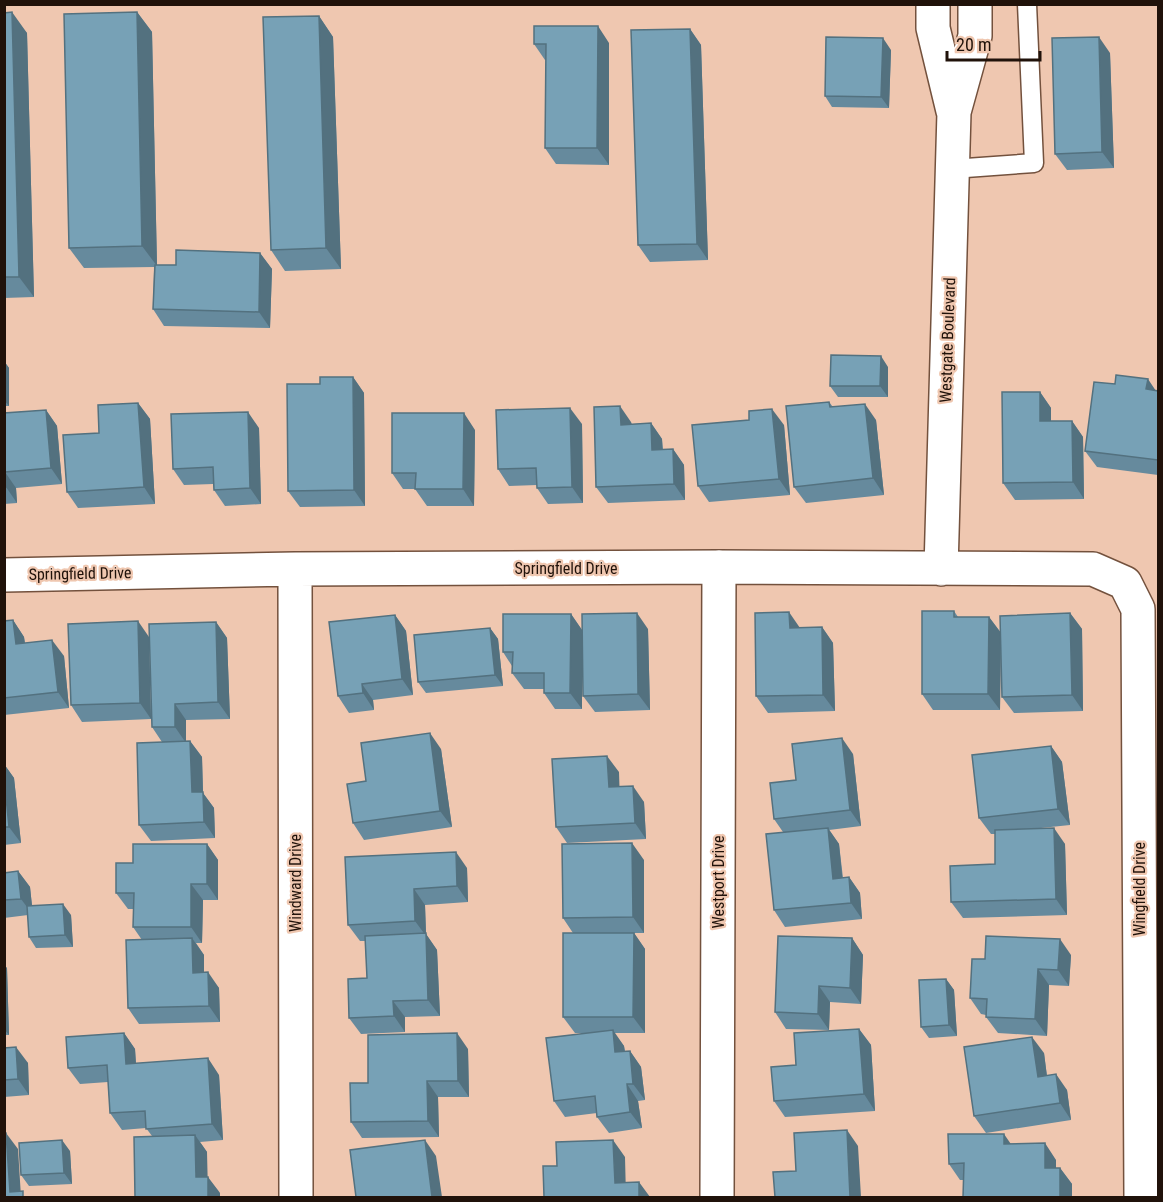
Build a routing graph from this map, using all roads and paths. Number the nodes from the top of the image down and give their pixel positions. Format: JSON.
{"nodes":[{"id":1,"x":933,"y":4,"type":"edge"},
{"id":2,"x":975,"y":4,"type":"edge"},
{"id":3,"x":1027,"y":4,"type":"edge"},
{"id":4,"x":954,"y":112,"type":"junction"},
{"id":5,"x":952,"y":169,"type":"junction"},
{"id":6,"x":719,"y":567,"type":"junction"},
{"id":7,"x":941,"y":568,"type":"junction"},
{"id":8,"x":296,"y":569,"type":"junction"},
{"id":9,"x":4,"y":575,"type":"edge"},
{"id":10,"x":1125,"y":583,"type":"joint"},
{"id":11,"x":296,"y":1197,"type":"edge"},
{"id":12,"x":717,"y":1197,"type":"edge"},
{"id":13,"x":1141,"y":1197,"type":"edge"}],
"edges":[{"from":1,"to":4,"type":"street","name":"Westgate Boulevard"},
{"from":2,"to":4,"type":"street","name":"Westgate Boulevard"},
{"from":3,"to":5,"type":"lane"},
{"from":4,"to":5,"type":"street","name":"Westgate Boulevard"},
{"from":5,"to":7,"type":"street","name":"Westgate Boulevard"},
{"from":6,"to":7,"type":"street","name":"Springfield Drive"},
{"from":6,"to":8,"type":"street","name":"Springfield Drive"},
{"from":6,"to":12,"type":"street","name":"Westport Drive"},
{"from":7,"to":10,"type":"street","name":"Springfield Drive"},
{"from":8,"to":9,"type":"street","name":"Springfield Drive"},
{"from":8,"to":11,"type":"street","name":"Windward Drive"},
{"from":10,"to":13,"type":"street","name":"Wingfield Drive"}]}
